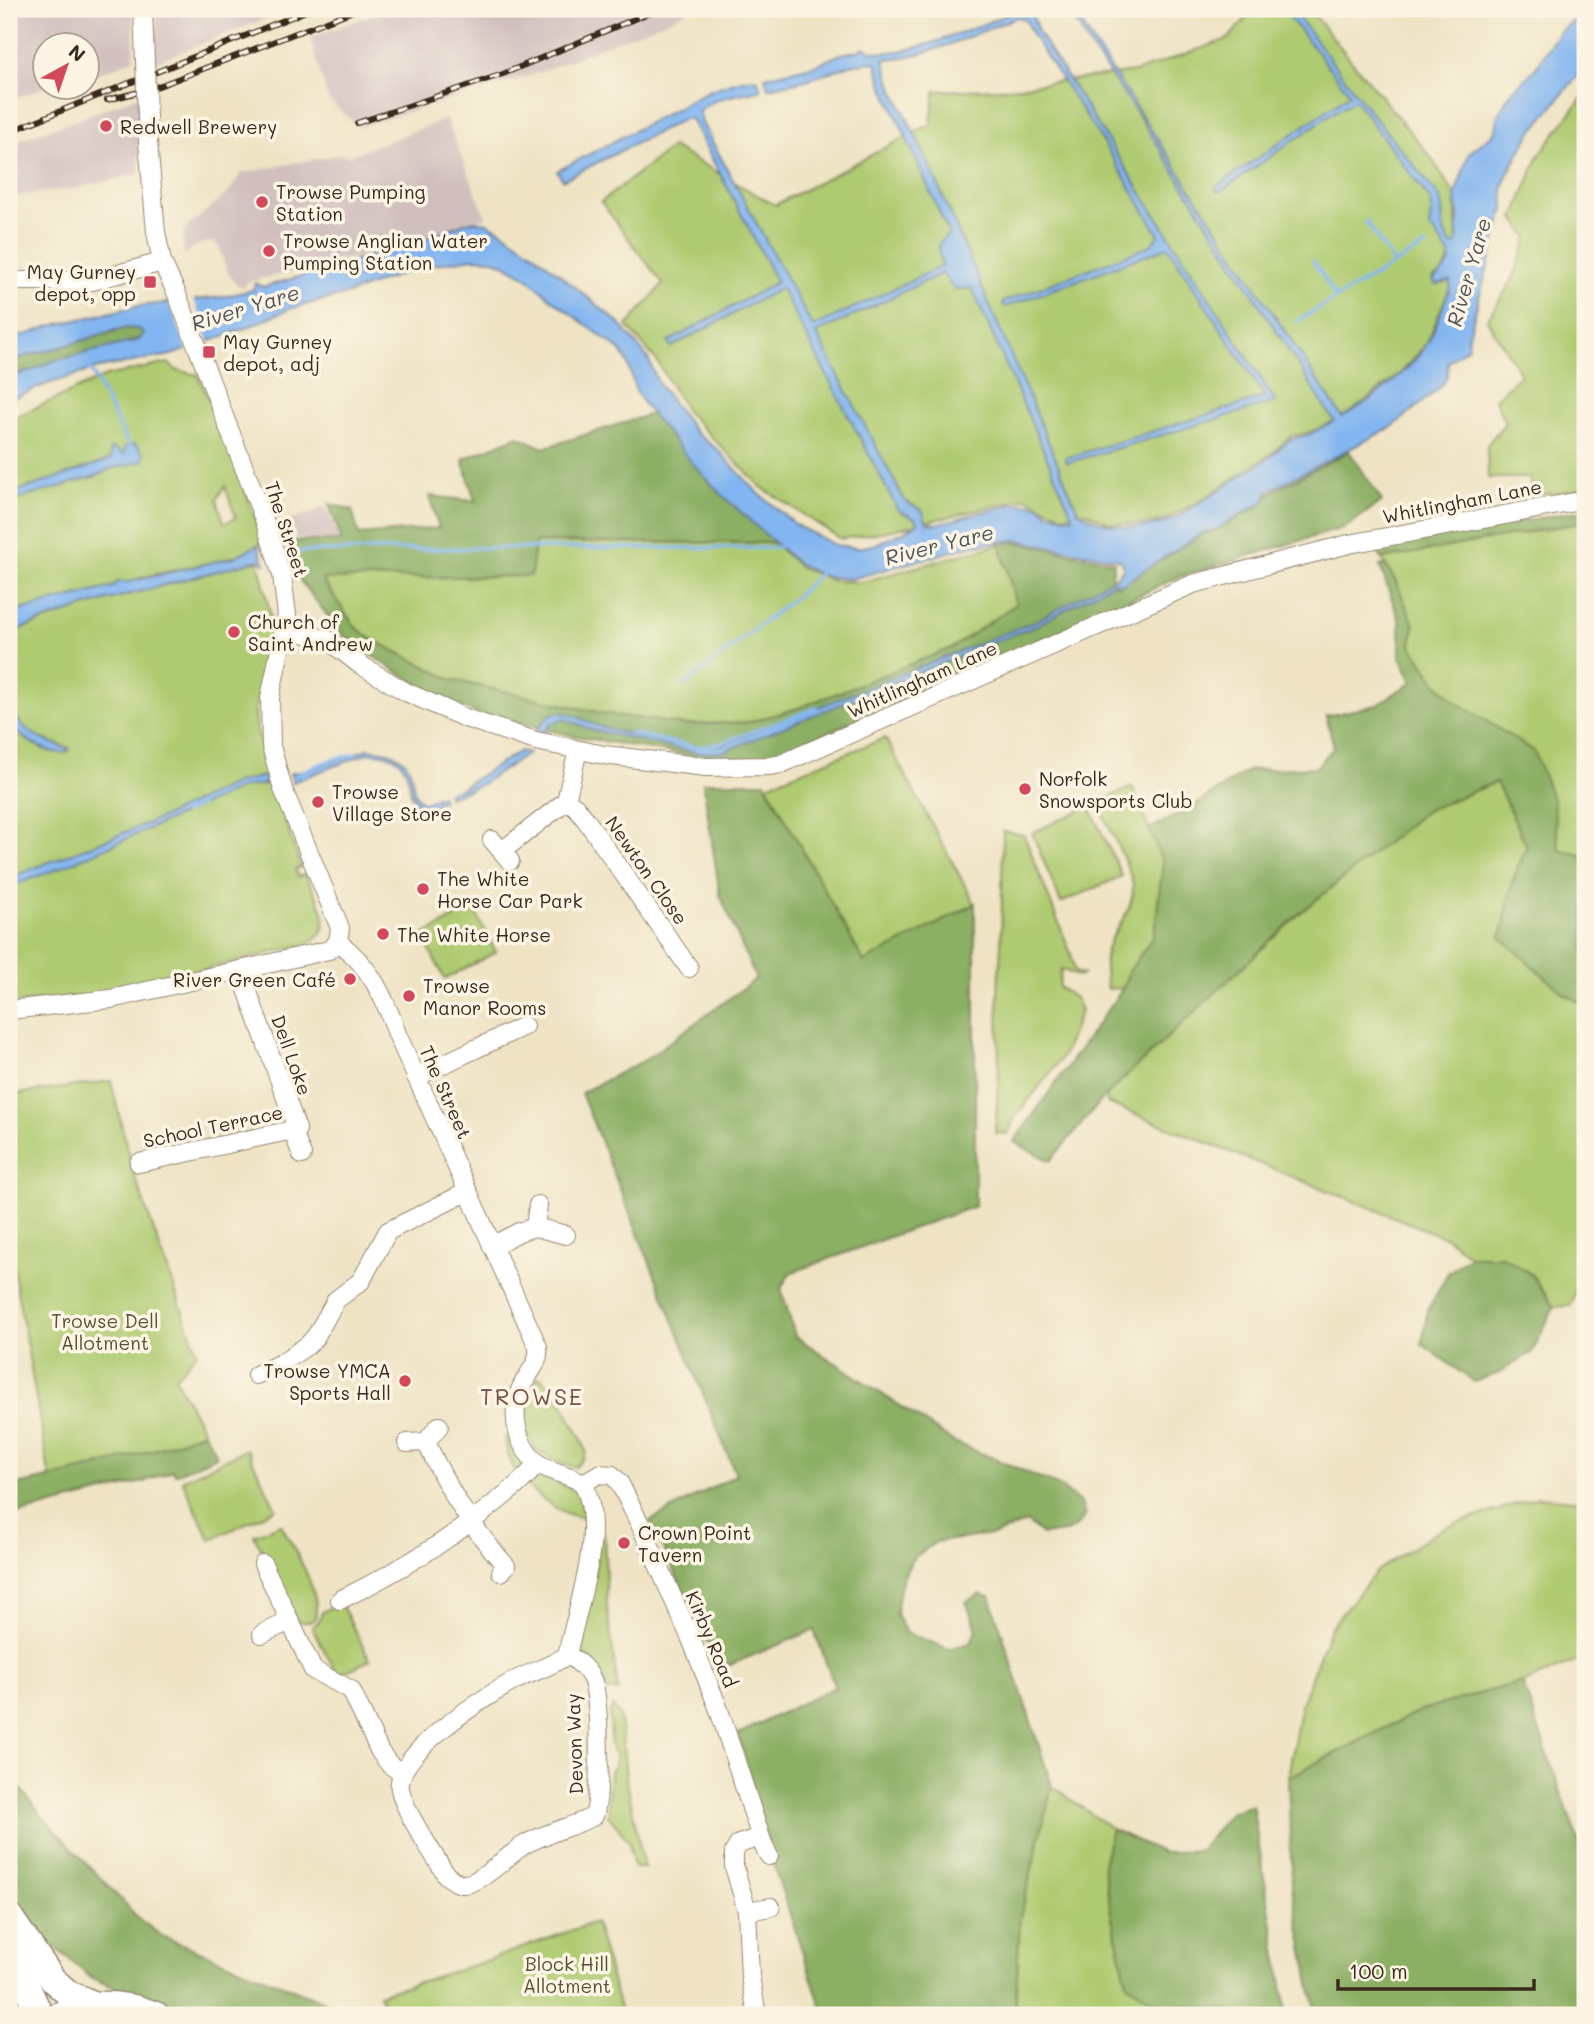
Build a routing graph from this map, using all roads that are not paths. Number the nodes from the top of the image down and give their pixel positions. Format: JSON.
{"nodes":[{"id":1,"x":144,"y":9,"type":"edge"},
{"id":2,"x":162,"y":262,"type":"junction"},
{"id":3,"x":9,"y":281,"type":"edge"},
{"id":4,"x":1585,"y":500,"type":"edge"},
{"id":5,"x":285,"y":628,"type":"junction"},
{"id":6,"x":578,"y":750,"type":"junction"},
{"id":7,"x":566,"y":801,"type":"junction"},
{"id":8,"x":502,"y":851,"type":"dead end"},
{"id":9,"x":338,"y":942,"type":"junction"},
{"id":10,"x":689,"y":968,"type":"dead end"},
{"id":11,"x":240,"y":970,"type":"junction"},
{"id":12,"x":9,"y":1010,"type":"edge"},
{"id":13,"x":524,"y":1026,"type":"dead end"},
{"id":14,"x":416,"y":1077,"type":"junction"},
{"id":15,"x":297,"y":1129,"type":"junction"},
{"id":16,"x":302,"y":1155,"type":"dead end"},
{"id":17,"x":139,"y":1163,"type":"dead end"},
{"id":18,"x":467,"y":1192,"type":"junction"},
{"id":19,"x":538,"y":1205,"type":"dead end"},
{"id":20,"x":535,"y":1227,"type":"junction"},
{"id":21,"x":566,"y":1235,"type":"dead end"},
{"id":22,"x":492,"y":1247,"type":"junction"},
{"id":23,"x":256,"y":1375,"type":"dead end"},
{"id":24,"x":439,"y":1426,"type":"dead end"},
{"id":25,"x":426,"y":1442,"type":"junction"},
{"id":26,"x":407,"y":1443,"type":"dead end"},
{"id":27,"x":538,"y":1464,"type":"junction"},
{"id":28,"x":583,"y":1483,"type":"junction"},
{"id":29,"x":470,"y":1523,"type":"junction"},
{"id":30,"x":263,"y":1564,"type":"dead end"},
{"id":31,"x":501,"y":1572,"type":"dead end"},
{"id":32,"x":341,"y":1600,"type":"dead end"},
{"id":33,"x":290,"y":1621,"type":"junction"},
{"id":34,"x":262,"y":1634,"type":"dead end"},
{"id":35,"x":567,"y":1655,"type":"junction"},
{"id":36,"x":402,"y":1773,"type":"junction"},
{"id":37,"x":760,"y":1837,"type":"junction"},
{"id":38,"x":769,"y":1856,"type":"dead end"},
{"id":39,"x":771,"y":1907,"type":"dead end"},
{"id":40,"x":747,"y":1911,"type":"junction"},
{"id":41,"x":9,"y":1916,"type":"edge"},
{"id":42,"x":9,"y":1949,"type":"edge"},
{"id":43,"x":93,"y":2004,"type":"junction"},
{"id":44,"x":40,"y":2015,"type":"edge"},
{"id":45,"x":60,"y":2015,"type":"edge"},
{"id":46,"x":156,"y":2015,"type":"edge"},
{"id":47,"x":757,"y":2015,"type":"edge"}],
"edges":[{"from":1,"to":2,"type":"street","name":"The Street","bridge":true},
{"from":2,"to":3,"type":"street"},
{"from":2,"to":5,"type":"street","name":"The Street"},
{"from":4,"to":6,"type":"street","name":"Whitlingham Lane"},
{"from":5,"to":6,"type":"street","name":"Whitlingham Lane"},
{"from":5,"to":9,"type":"street","name":"The Street"},
{"from":6,"to":7,"type":"street"},
{"from":7,"to":8,"type":"street"},
{"from":7,"to":10,"type":"street","name":"Newton Close"},
{"from":9,"to":11,"type":"street"},
{"from":9,"to":14,"type":"street","name":"The Street"},
{"from":11,"to":12,"type":"street"},
{"from":11,"to":15,"type":"street","name":"Dell Loke"},
{"from":13,"to":14,"type":"street"},
{"from":14,"to":18,"type":"street","name":"The Street"},
{"from":15,"to":16,"type":"street","name":"Dell Loke"},
{"from":15,"to":17,"type":"street","name":"School Terrace"},
{"from":18,"to":22,"type":"street","name":"The Street"},
{"from":18,"to":23,"type":"street"},
{"from":19,"to":20,"type":"street"},
{"from":20,"to":21,"type":"street"},
{"from":20,"to":22,"type":"street"},
{"from":22,"to":27,"type":"street","name":"The Street"},
{"from":24,"to":25,"type":"street"},
{"from":25,"to":26,"type":"street"},
{"from":25,"to":29,"type":"street"},
{"from":27,"to":28,"type":"street"},
{"from":27,"to":29,"type":"street"},
{"from":28,"to":35,"type":"street"},
{"from":28,"to":37,"type":"street","name":"Kirby Road"},
{"from":29,"to":31,"type":"street"},
{"from":29,"to":32,"type":"street"},
{"from":30,"to":33,"type":"street"},
{"from":33,"to":34,"type":"street"},
{"from":33,"to":36,"type":"street"},
{"from":35,"to":36,"type":"street"},
{"from":35,"to":36,"type":"street","name":"Devon Way"},
{"from":37,"to":38,"type":"street","name":"Kirby Road"},
{"from":37,"to":40,"type":"street"},
{"from":39,"to":40,"type":"street"},
{"from":40,"to":47,"type":"street"},
{"from":41,"to":43,"type":"highway"},
{"from":42,"to":44,"type":"highway"},
{"from":43,"to":45,"type":"highway"},
{"from":43,"to":46,"type":"highway"}]}
